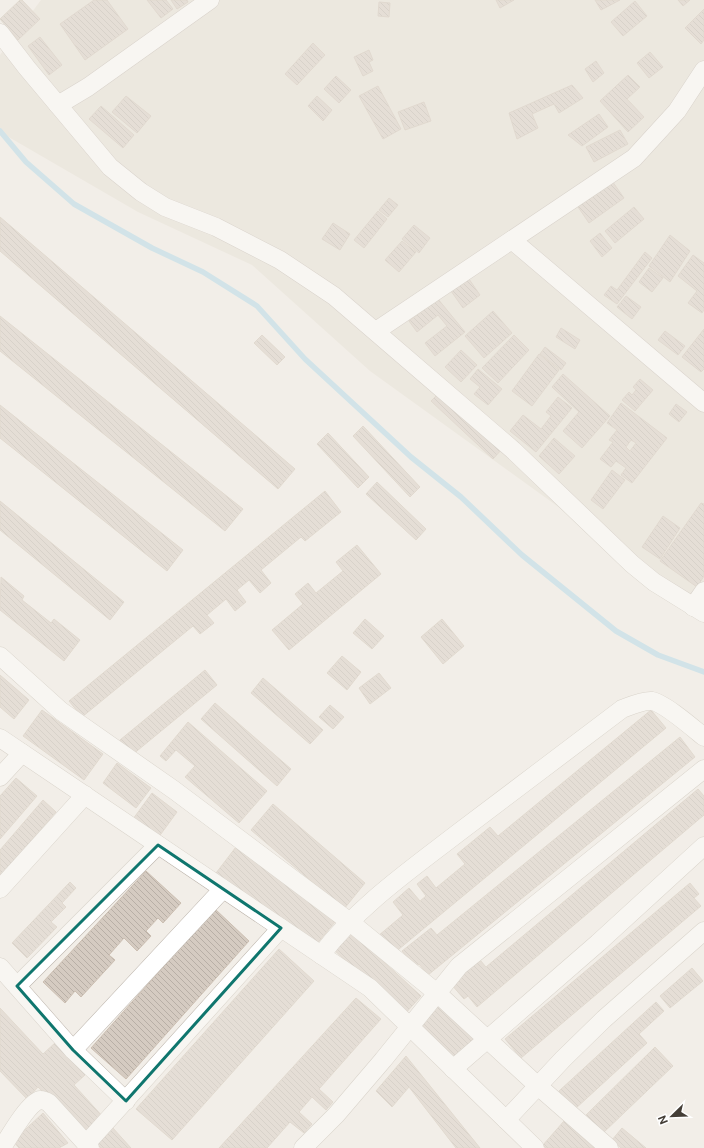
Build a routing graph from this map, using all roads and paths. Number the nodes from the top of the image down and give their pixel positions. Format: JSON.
{"nodes":[{"id":1,"x":210,"y":0,"type":"edge"},
{"id":2,"x":0,"y":33,"type":"edge"},
{"id":3,"x":704,"y":70,"type":"edge"},
{"id":4,"x":58,"y":105,"type":"junction"},
{"id":5,"x":512,"y":240,"type":"junction"},
{"id":6,"x":376,"y":331,"type":"junction"},
{"id":7,"x":704,"y":403,"type":"edge"},
{"id":8,"x":704,"y":591,"type":"edge"},
{"id":9,"x":699,"y":610,"type":"edge"},
{"id":10,"x":0,"y":656,"type":"edge"},
{"id":11,"x":704,"y":737,"type":"edge"},
{"id":12,"x":0,"y":738,"type":"edge"},
{"id":13,"x":22,"y":753,"type":"junction"},
{"id":14,"x":704,"y":769,"type":"edge"},
{"id":15,"x":0,"y":777,"type":"edge"},
{"id":16,"x":85,"y":795,"type":"junction"},
{"id":17,"x":158,"y":845,"type":"junction"},
{"id":18,"x":704,"y":846,"type":"edge"},
{"id":19,"x":0,"y":889,"type":"edge"},
{"id":20,"x":223,"y":889,"type":"junction"},
{"id":21,"x":350,"y":922,"type":"junction"},
{"id":22,"x":281,"y":928,"type":"junction"},
{"id":23,"x":704,"y":931,"type":"edge"},
{"id":24,"x":321,"y":955,"type":"junction"},
{"id":25,"x":0,"y":967,"type":"edge"},
{"id":26,"x":17,"y":986,"type":"junction"},
{"id":27,"x":437,"y":993,"type":"junction"},
{"id":28,"x":410,"y":1028,"type":"junction"},
{"id":29,"x":487,"y":1038,"type":"junction"},
{"id":30,"x":74,"y":1050,"type":"junction"},
{"id":31,"x":453,"y":1069,"type":"junction"},
{"id":32,"x":538,"y":1086,"type":"junction"},
{"id":33,"x":126,"y":1100,"type":"junction"},
{"id":34,"x":506,"y":1120,"type":"junction"},
{"id":35,"x":88,"y":1146,"type":"edge"},
{"id":36,"x":308,"y":1146,"type":"edge"},
{"id":37,"x":2,"y":1148,"type":"edge"},
{"id":38,"x":535,"y":1148,"type":"edge"},
{"id":39,"x":609,"y":1148,"type":"edge"}],
"edges":[{"from":1,"to":4,"type":"street"},
{"from":2,"to":4,"type":"street"},
{"from":3,"to":5,"type":"street"},
{"from":4,"to":6,"type":"street"},
{"from":5,"to":6,"type":"street"},
{"from":5,"to":7,"type":"street"},
{"from":6,"to":9,"type":"street"},
{"from":8,"to":9,"type":"street"},
{"from":10,"to":21,"type":"street"},
{"from":11,"to":21,"type":"street"},
{"from":12,"to":13,"type":"street"},
{"from":13,"to":15,"type":"street"},
{"from":13,"to":16,"type":"street"},
{"from":14,"to":27,"type":"street"},
{"from":16,"to":17,"type":"street"},
{"from":16,"to":19,"type":"street"},
{"from":17,"to":20,"type":"street"},
{"from":17,"to":26,"type":"street"},
{"from":18,"to":29,"type":"street"},
{"from":20,"to":22,"type":"street"},
{"from":20,"to":30,"type":"street"},
{"from":21,"to":24,"type":"street"},
{"from":21,"to":27,"type":"street"},
{"from":22,"to":24,"type":"street"},
{"from":22,"to":33,"type":"street"},
{"from":23,"to":32,"type":"street"},
{"from":24,"to":28,"type":"street"},
{"from":25,"to":26,"type":"street"},
{"from":26,"to":30,"type":"street"},
{"from":27,"to":28,"type":"street"},
{"from":27,"to":29,"type":"street"},
{"from":28,"to":31,"type":"street"},
{"from":28,"to":36,"type":"street"},
{"from":29,"to":31,"type":"street"},
{"from":29,"to":32,"type":"street"},
{"from":30,"to":33,"type":"street"},
{"from":31,"to":34,"type":"street"},
{"from":32,"to":34,"type":"street"},
{"from":32,"to":39,"type":"street"},
{"from":33,"to":35,"type":"street"},
{"from":34,"to":38,"type":"street"},
{"from":35,"to":37,"type":"street"}]}
